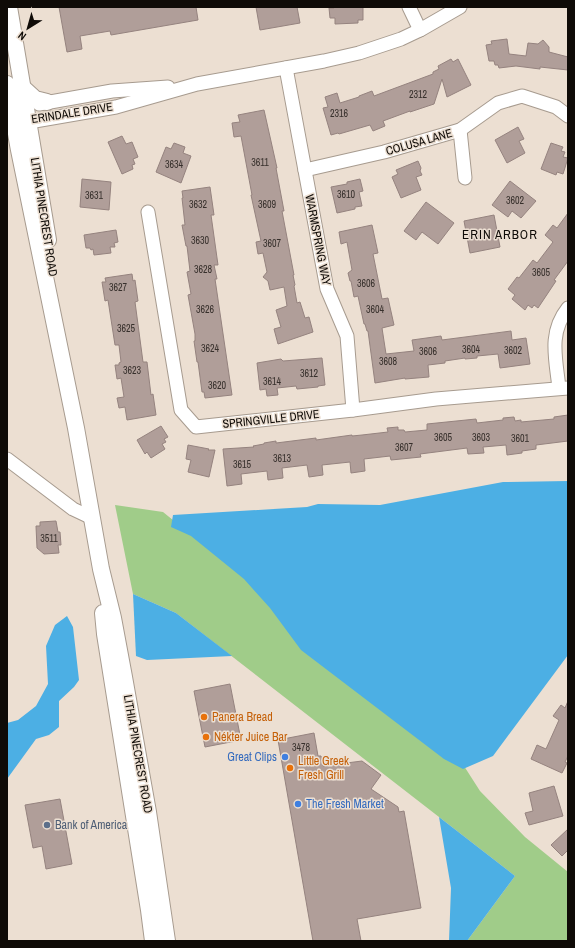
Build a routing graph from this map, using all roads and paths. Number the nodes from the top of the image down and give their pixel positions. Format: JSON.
{"nodes":[{"id":1,"x":9,"y":7,"type":"edge"},
{"id":2,"x":409,"y":7,"type":"edge"},
{"id":3,"x":460,"y":7,"type":"edge"},
{"id":4,"x":420,"y":30,"type":"junction"},
{"id":5,"x":286,"y":68,"type":"junction"},
{"id":6,"x":7,"y":84,"type":"edge"},
{"id":7,"x":197,"y":84,"type":"junction"},
{"id":8,"x":23,"y":88,"type":"junction"},
{"id":9,"x":47,"y":102,"type":"junction"},
{"id":10,"x":28,"y":115,"type":"junction"},
{"id":11,"x":13,"y":116,"type":"junction"},
{"id":12,"x":568,"y":116,"type":"edge"},
{"id":13,"x":460,"y":130,"type":"junction"},
{"id":14,"x":305,"y":170,"type":"junction"},
{"id":15,"x":465,"y":178,"type":"dead end"},
{"id":16,"x":148,"y":212,"type":"dead end"},
{"id":17,"x":568,"y":308,"type":"edge"},
{"id":18,"x":563,"y":388,"type":"edge"},
{"id":19,"x":352,"y":410,"type":"junction"},
{"id":20,"x":76,"y":428,"type":"junction"},
{"id":21,"x":7,"y":459,"type":"edge"},
{"id":22,"x":92,"y":518,"type":"junction"},
{"id":23,"x":101,"y":569,"type":"junction"},
{"id":24,"x":153,"y":941,"type":"edge"},
{"id":25,"x":167,"y":941,"type":"edge"}],
"edges":[{"from":1,"to":8,"type":"main road","name":"LITHIA PINECREST ROAD"},
{"from":2,"to":4,"type":"street"},
{"from":3,"to":4,"type":"street","name":"ERINDALE DRIVE"},
{"from":4,"to":5,"type":"street","name":"ERINDALE DRIVE"},
{"from":5,"to":7,"type":"street","name":"ERINDALE DRIVE"},
{"from":5,"to":14,"type":"street","name":"WARMSPRING WAY"},
{"from":6,"to":11,"type":"main road","name":"LITHIA PINECREST ROAD"},
{"from":7,"to":9,"type":"street","name":"ERINDALE DRIVE"},
{"from":7,"to":10,"type":"street","name":"ERINDALE DRIVE"},
{"from":8,"to":9,"type":"main road"},
{"from":8,"to":10,"type":"main road","name":"LITHIA PINECREST ROAD"},
{"from":9,"to":10,"type":"street","name":"ERINDALE DRIVE"},
{"from":10,"to":11,"type":"street","name":"ERINDALE DRIVE"},
{"from":10,"to":20,"type":"main road","name":"LITHIA PINECREST ROAD"},
{"from":11,"to":20,"type":"main road","name":"LITHIA PINECREST ROAD"},
{"from":12,"to":13,"type":"street","name":"COLUSA LANE"},
{"from":13,"to":14,"type":"street","name":"COLUSA LANE"},
{"from":13,"to":15,"type":"street"},
{"from":14,"to":19,"type":"street","name":"WARMSPRING WAY"},
{"from":16,"to":19,"type":"street","name":"SPRINGVILLE DRIVE"},
{"from":17,"to":18,"type":"street"},
{"from":18,"to":19,"type":"street","name":"SPRINGVILLE DRIVE"},
{"from":20,"to":22,"type":"main road","name":"LITHIA PINECREST ROAD"},
{"from":21,"to":22,"type":"street"},
{"from":22,"to":23,"type":"main road","name":"LITHIA PINECREST ROAD"},
{"from":23,"to":24,"type":"main road","name":"LITHIA PINECREST ROAD"},
{"from":23,"to":25,"type":"main road","name":"LITHIA PINECREST ROAD"}]}
